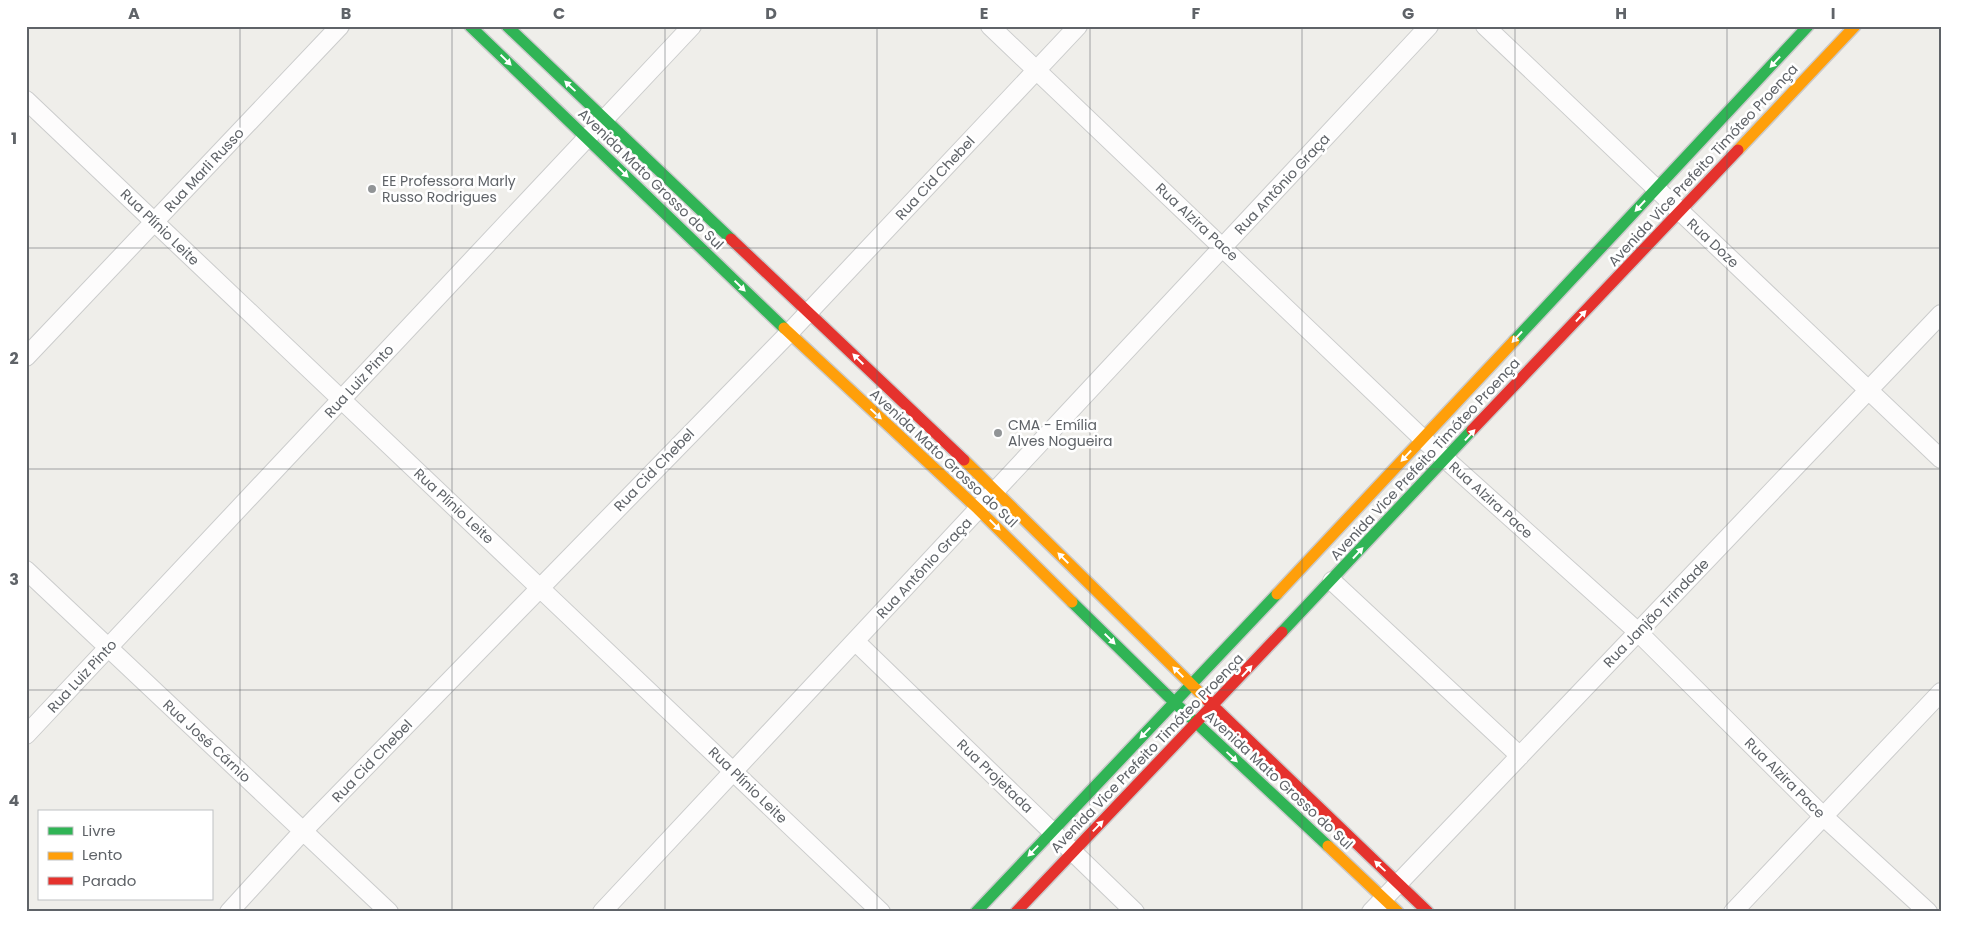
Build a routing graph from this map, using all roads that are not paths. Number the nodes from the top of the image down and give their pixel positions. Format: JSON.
{"nodes":[{"id":1,"x":340,"y":26,"type":"edge"},
{"id":2,"x":470,"y":26,"type":"edge"},
{"id":3,"x":507,"y":26,"type":"edge"},
{"id":4,"x":692,"y":26,"type":"edge"},
{"id":5,"x":990,"y":26,"type":"edge"},
{"id":6,"x":1078,"y":26,"type":"edge"},
{"id":7,"x":1430,"y":26,"type":"edge"},
{"id":8,"x":1485,"y":26,"type":"edge"},
{"id":9,"x":1808,"y":26,"type":"edge"},
{"id":10,"x":1855,"y":26,"type":"edge"},
{"id":11,"x":1036,"y":70,"type":"junction"},
{"id":12,"x":26,"y":100,"type":"edge"},
{"id":13,"x":605,"y":119,"type":"junction"},
{"id":14,"x":587,"y":137,"type":"junction"},
{"id":15,"x":1656,"y":189,"type":"junction"},
{"id":16,"x":1680,"y":212,"type":"junction"},
{"id":17,"x":154,"y":222,"type":"junction"},
{"id":18,"x":1223,"y":247,"type":"junction"},
{"id":19,"x":809,"y":312,"type":"junction"},
{"id":20,"x":1941,"y":314,"type":"edge"},
{"id":21,"x":789,"y":333,"type":"junction"},
{"id":22,"x":26,"y":357,"type":"edge"},
{"id":23,"x":1868,"y":390,"type":"junction"},
{"id":24,"x":341,"y":399,"type":"junction"},
{"id":25,"x":1422,"y":438,"type":"junction"},
{"id":26,"x":1446,"y":459,"type":"junction"},
{"id":27,"x":1941,"y":459,"type":"edge"},
{"id":28,"x":996,"y":490,"type":"junction"},
{"id":29,"x":978,"y":509,"type":"junction"},
{"id":30,"x":26,"y":570,"type":"edge"},
{"id":31,"x":1332,"y":581,"type":"junction"},
{"id":32,"x":540,"y":588,"type":"junction"},
{"id":33,"x":1638,"y":632,"type":"junction"},
{"id":34,"x":856,"y":640,"type":"junction"},
{"id":35,"x":108,"y":648,"type":"junction"},
{"id":36,"x":1191,"y":685,"type":"junction"},
{"id":37,"x":1941,"y":692,"type":"edge"},
{"id":38,"x":1175,"y":703,"type":"junction"},
{"id":39,"x":1213,"y":706,"type":"junction"},
{"id":40,"x":1197,"y":723,"type":"junction"},
{"id":41,"x":26,"y":735,"type":"edge"},
{"id":42,"x":1520,"y":756,"type":"junction"},
{"id":43,"x":733,"y":771,"type":"junction"},
{"id":44,"x":1823,"y":816,"type":"junction"},
{"id":45,"x":1052,"y":831,"type":"junction"},
{"id":46,"x":303,"y":832,"type":"junction"},
{"id":47,"x":1074,"y":852,"type":"junction"},
{"id":48,"x":1398,"y":883,"type":"junction"},
{"id":49,"x":1384,"y":898,"type":"junction"},
{"id":50,"x":228,"y":912,"type":"edge"},
{"id":51,"x":389,"y":912,"type":"edge"},
{"id":52,"x":602,"y":912,"type":"edge"},
{"id":53,"x":881,"y":912,"type":"edge"},
{"id":54,"x":976,"y":912,"type":"edge"},
{"id":55,"x":1016,"y":912,"type":"edge"},
{"id":56,"x":1135,"y":912,"type":"edge"},
{"id":57,"x":1371,"y":912,"type":"edge"},
{"id":58,"x":1398,"y":912,"type":"edge"},
{"id":59,"x":1428,"y":912,"type":"edge"},
{"id":60,"x":1733,"y":912,"type":"edge"},
{"id":61,"x":1928,"y":912,"type":"edge"}],
"edges":[{"from":1,"to":17,"type":"street","name":"Rua Marli Russo"},
{"from":2,"to":14,"type":"main road","name":"Avenida Mato Grosso do Sul","one_way":true},
{"from":13,"to":3,"type":"main road","name":"Avenida Mato Grosso do Sul","one_way":true},
{"from":4,"to":13,"type":"street","name":"Rua Luiz Pinto"},
{"from":5,"to":11,"type":"street","name":"Rua Alzira Pace"},
{"from":6,"to":11,"type":"street","name":"Rua Cid Chebel"},
{"from":7,"to":18,"type":"street","name":"Rua Antônio Graça"},
{"from":8,"to":15,"type":"street","name":"Rua Doze"},
{"from":9,"to":15,"type":"main road","name":"Avenida Vice Prefeito Timóteo Proença","one_way":true},
{"from":10,"to":16,"type":"main road","name":"Avenida Vice Prefeito Timóteo Proença"},
{"from":11,"to":18,"type":"street","name":"Rua Alzira Pace"},
{"from":11,"to":19,"type":"street","name":"Rua Cid Chebel"},
{"from":12,"to":17,"type":"street","name":"Rua Plínio Leite"},
{"from":13,"to":14,"type":"street","name":"Rua Luiz Pinto"},
{"from":13,"to":19,"type":"main road","name":"Avenida Mato Grosso do Sul"},
{"from":14,"to":21,"type":"main road","name":"Avenida Mato Grosso do Sul","one_way":true},
{"from":14,"to":24,"type":"street","name":"Rua Luiz Pinto"},
{"from":15,"to":16,"type":"street","name":"Rua Doze"},
{"from":15,"to":25,"type":"main road","name":"Avenida Vice Prefeito Timóteo Proença","one_way":true},
{"from":16,"to":23,"type":"street","name":"Rua Doze"},
{"from":26,"to":16,"type":"main road","name":"Avenida Vice Prefeito Timóteo Proença","one_way":true},
{"from":17,"to":22,"type":"street","name":"Rua Marli Russo"},
{"from":17,"to":24,"type":"street","name":"Rua Plínio Leite"},
{"from":18,"to":25,"type":"street","name":"Rua Alzira Pace"},
{"from":18,"to":28,"type":"street","name":"Rua Antônio Graça"},
{"from":19,"to":21,"type":"street","name":"Rua Cid Chebel"},
{"from":28,"to":19,"type":"main road","name":"Avenida Mato Grosso do Sul","one_way":true},
{"from":20,"to":23,"type":"street","name":"Rua Janjão Trindade"},
{"from":21,"to":29,"type":"main road","name":"Avenida Mato Grosso do Sul","one_way":true},
{"from":21,"to":32,"type":"street","name":"Rua Cid Chebel"},
{"from":23,"to":27,"type":"street","name":"Rua Doze"},
{"from":23,"to":33,"type":"street","name":"Rua Janjão Trindade"},
{"from":24,"to":32,"type":"street","name":"Rua Plínio Leite"},
{"from":24,"to":35,"type":"street","name":"Rua Luiz Pinto"},
{"from":25,"to":26,"type":"street","name":"Rua Alzira Pace"},
{"from":25,"to":36,"type":"main road","name":"Avenida Vice Prefeito Timóteo Proença","one_way":true},
{"from":31,"to":26,"type":"main road","name":"Avenida Vice Prefeito Timóteo Proença","one_way":true},
{"from":26,"to":33,"type":"street","name":"Rua Alzira Pace"},
{"from":28,"to":29,"type":"street","name":"Rua Antônio Graça"},
{"from":36,"to":28,"type":"main road","name":"Avenida Mato Grosso do Sul","one_way":true},
{"from":29,"to":34,"type":"street","name":"Rua Antônio Graça"},
{"from":29,"to":38,"type":"main road","name":"Avenida Mato Grosso do Sul","one_way":true},
{"from":30,"to":35,"type":"street","name":"Rua José Cárnio"},
{"from":39,"to":31,"type":"main road","name":"Avenida Vice Prefeito Timóteo Proença","one_way":true},
{"from":31,"to":42,"type":"street"},
{"from":32,"to":43,"type":"street","name":"Rua Plínio Leite"},
{"from":32,"to":46,"type":"street","name":"Rua Cid Chebel"},
{"from":33,"to":42,"type":"street","name":"Rua Janjão Trindade"},
{"from":33,"to":44,"type":"street","name":"Rua Alzira Pace"},
{"from":34,"to":43,"type":"street","name":"Rua Antônio Graça"},
{"from":34,"to":45,"type":"street","name":"Rua Projetada"},
{"from":35,"to":41,"type":"street","name":"Rua Luiz Pinto"},
{"from":35,"to":46,"type":"street","name":"Rua José Cárnio"},
{"from":36,"to":38,"type":"main road","name":"Avenida Vice Prefeito Timóteo Proença"},
{"from":36,"to":39,"type":"main road","name":"Avenida Mato Grosso do Sul"},
{"from":37,"to":44,"type":"street"},
{"from":38,"to":40,"type":"main road","name":"Avenida Mato Grosso do Sul"},
{"from":38,"to":45,"type":"main road","name":"Avenida Vice Prefeito Timóteo Proença","one_way":true},
{"from":39,"to":40,"type":"main road","name":"Avenida Vice Prefeito Timóteo Proença"},
{"from":48,"to":39,"type":"main road","name":"Avenida Mato Grosso do Sul","one_way":true},
{"from":47,"to":40,"type":"main road","name":"Avenida Vice Prefeito Timóteo Proença","one_way":true},
{"from":40,"to":49,"type":"main road","name":"Avenida Mato Grosso do Sul","one_way":true},
{"from":42,"to":48,"type":"street","name":"Rua Janjão Trindade"},
{"from":43,"to":52,"type":"street","name":"Rua Antônio Graça"},
{"from":43,"to":53,"type":"street","name":"Rua Plínio Leite"},
{"from":44,"to":60,"type":"street"},
{"from":44,"to":61,"type":"street","name":"Rua Alzira Pace"},
{"from":45,"to":47,"type":"street","name":"Rua Projetada"},
{"from":45,"to":54,"type":"main road","name":"Avenida Vice Prefeito Timóteo Proença","one_way":true},
{"from":46,"to":50,"type":"street","name":"Rua Cid Chebel"},
{"from":46,"to":51,"type":"street","name":"Rua José Cárnio"},
{"from":47,"to":55,"type":"main road","name":"Avenida Vice Prefeito Timóteo Proença"},
{"from":47,"to":56,"type":"street","name":"Rua Projetada"},
{"from":48,"to":49,"type":"street","name":"Rua Janjão Trindade"},
{"from":48,"to":59,"type":"main road","name":"Avenida Mato Grosso do Sul"},
{"from":49,"to":57,"type":"street","name":"Rua Janjão Trindade"},
{"from":49,"to":58,"type":"main road","name":"Avenida Mato Grosso do Sul"}]}
